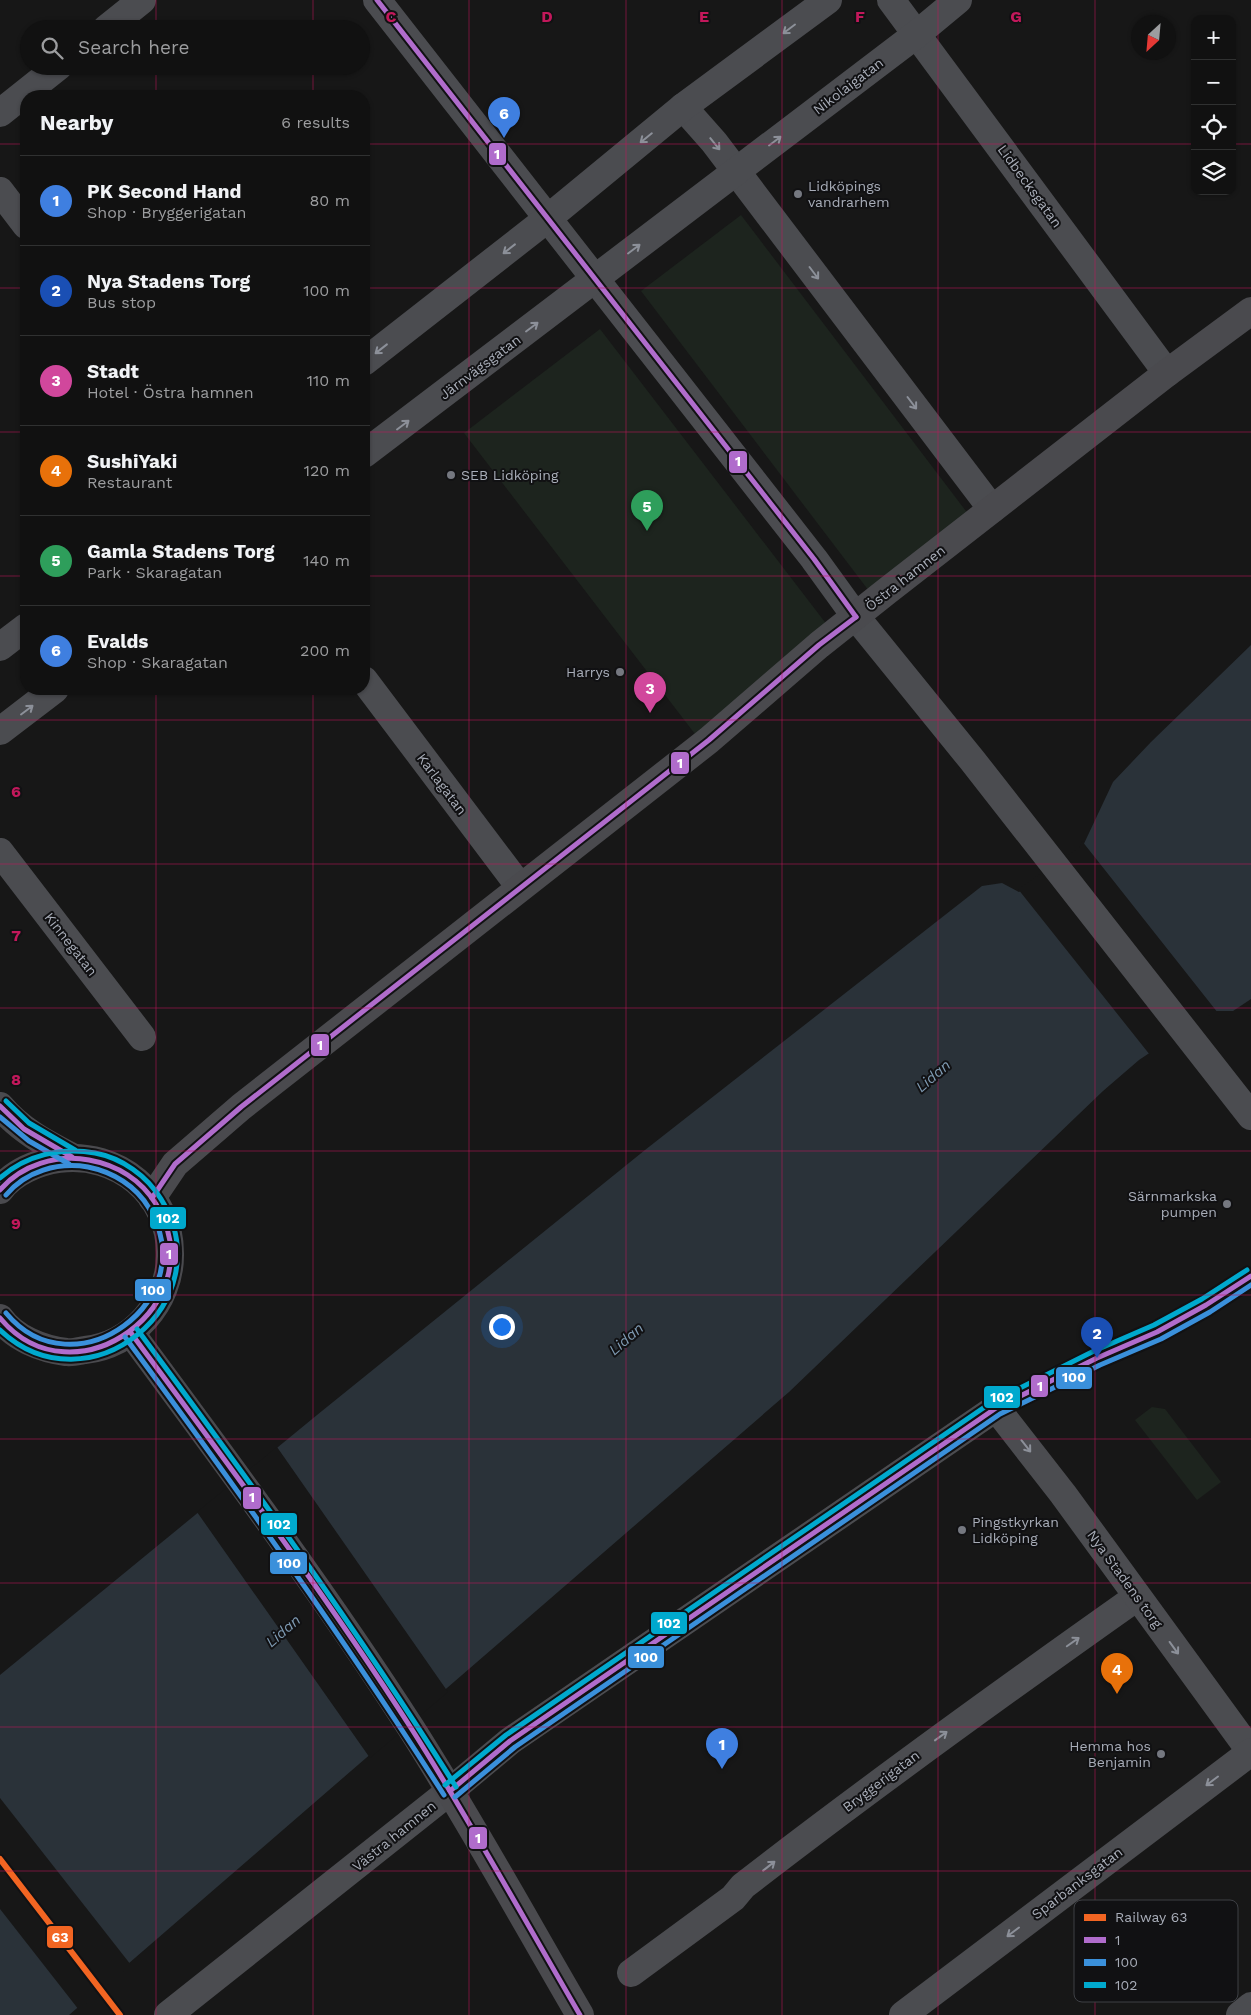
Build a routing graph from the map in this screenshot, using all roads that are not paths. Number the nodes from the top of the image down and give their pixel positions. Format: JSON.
{"nodes":[{"id":1,"x":142,"y":0,"type":"edge"},
{"id":2,"x":377,"y":0,"type":"edge"},
{"id":3,"x":828,"y":0,"type":"edge"},
{"id":4,"x":891,"y":0,"type":"edge"},
{"id":5,"x":958,"y":0,"type":"edge"},
{"id":6,"x":117,"y":20,"type":"edge"},
{"id":7,"x":917,"y":34,"type":"junction"},
{"id":8,"x":48,"y":75,"type":"edge"},
{"id":9,"x":29,"y":90,"type":"edge"},
{"id":10,"x":20,"y":97,"type":"edge"},
{"id":11,"x":683,"y":107,"type":"junction"},
{"id":12,"x":0,"y":113,"type":"edge"},
{"id":13,"x":736,"y":171,"type":"junction"},
{"id":14,"x":0,"y":191,"type":"edge"},
{"id":15,"x":20,"y":217,"type":"edge"},
{"id":16,"x":548,"y":219,"type":"junction"},
{"id":17,"x":595,"y":279,"type":"junction"},
{"id":18,"x":1251,"y":311,"type":"edge"},
{"id":19,"x":370,"y":357,"type":"edge"},
{"id":20,"x":1167,"y":373,"type":"junction"},
{"id":21,"x":370,"y":449,"type":"edge"},
{"id":22,"x":992,"y":508,"type":"junction"},
{"id":23,"x":856,"y":617,"type":"junction"},
{"id":24,"x":20,"y":632,"type":"edge"},
{"id":25,"x":0,"y":647,"type":"edge"},
{"id":26,"x":370,"y":688,"type":"edge"},
{"id":27,"x":47,"y":695,"type":"edge"},
{"id":28,"x":0,"y":731,"type":"edge"},
{"id":29,"x":0,"y":852,"type":"edge"},
{"id":30,"x":520,"y":888,"type":"junction"},
{"id":31,"x":142,"y":1036,"type":"dead end"},
{"id":32,"x":0,"y":1106,"type":"edge"},
{"id":33,"x":1251,"y":1116,"type":"edge"},
{"id":34,"x":72,"y":1157,"type":"junction"},
{"id":35,"x":0,"y":1190,"type":"edge"},
{"id":36,"x":152,"y":1198,"type":"junction"},
{"id":37,"x":2,"y":1325,"type":"edge"},
{"id":38,"x":132,"y":1333,"type":"junction"},
{"id":39,"x":996,"y":1408,"type":"joint"},
{"id":40,"x":1137,"y":1597,"type":"junction"},
{"id":41,"x":1251,"y":1752,"type":"edge"},
{"id":42,"x":450,"y":1791,"type":"junction"},
{"id":43,"x":631,"y":1973,"type":"dead end"},
{"id":44,"x":1251,"y":2006,"type":"edge"},
{"id":45,"x":168,"y":2015,"type":"edge"},
{"id":46,"x":580,"y":2015,"type":"edge"},
{"id":47,"x":903,"y":2015,"type":"edge"},
{"id":48,"x":1240,"y":2015,"type":"edge"}],
"edges":[{"from":1,"to":6,"type":"street"},
{"from":2,"to":16,"type":"street"},
{"from":3,"to":11,"type":"street","one_way":true},
{"from":4,"to":7,"type":"street","name":"Lidbecksgatan"},
{"from":5,"to":7,"type":"street","name":"Nikolaigatan"},
{"from":13,"to":7,"type":"street","name":"Nikolaigatan","one_way":true},
{"from":7,"to":20,"type":"street","name":"Lidbecksgatan"},
{"from":8,"to":9,"type":"street"},
{"from":10,"to":12,"type":"street"},
{"from":11,"to":13,"type":"street","one_way":true},
{"from":11,"to":16,"type":"street","one_way":true},
{"from":17,"to":13,"type":"street","name":"Nikolaigatan","one_way":true},
{"from":13,"to":22,"type":"street","one_way":true},
{"from":14,"to":15,"type":"street"},
{"from":16,"to":17,"type":"street"},
{"from":16,"to":19,"type":"street","one_way":true},
{"from":21,"to":17,"type":"street","name":"Järnvägsgatan","one_way":true},
{"from":17,"to":23,"type":"street"},
{"from":18,"to":20,"type":"street","name":"Östra hamnen"},
{"from":20,"to":22,"type":"street","name":"Östra hamnen"},
{"from":22,"to":23,"type":"street","name":"Östra hamnen"},
{"from":23,"to":30,"type":"street","name":"Östra hamnen"},
{"from":23,"to":33,"type":"street"},
{"from":24,"to":25,"type":"street"},
{"from":26,"to":30,"type":"street","name":"Karlagatan"},
{"from":28,"to":27,"type":"street","one_way":true},
{"from":29,"to":31,"type":"street","name":"Kinnegatan"},
{"from":30,"to":36,"type":"street","name":"Östra hamnen"},
{"from":32,"to":34,"type":"street"},
{"from":34,"to":35,"type":"street"},
{"from":34,"to":36,"type":"street"},
{"from":36,"to":38,"type":"street"},
{"from":37,"to":38,"type":"street"},
{"from":38,"to":42,"type":"street"},
{"from":39,"to":40,"type":"street","name":"Nya Stadens torg","one_way":true},
{"from":39,"to":42,"type":"street","name":"Västra hamnen"},
{"from":40,"to":41,"type":"street","name":"Nya Stadens torg","one_way":true},
{"from":43,"to":40,"type":"street","name":"Bryggerigatan","one_way":true},
{"from":41,"to":47,"type":"street","name":"Sparbanksgatan","one_way":true},
{"from":42,"to":45,"type":"street","name":"Västra hamnen"},
{"from":42,"to":46,"type":"street"},
{"from":44,"to":48,"type":"street"}]}
